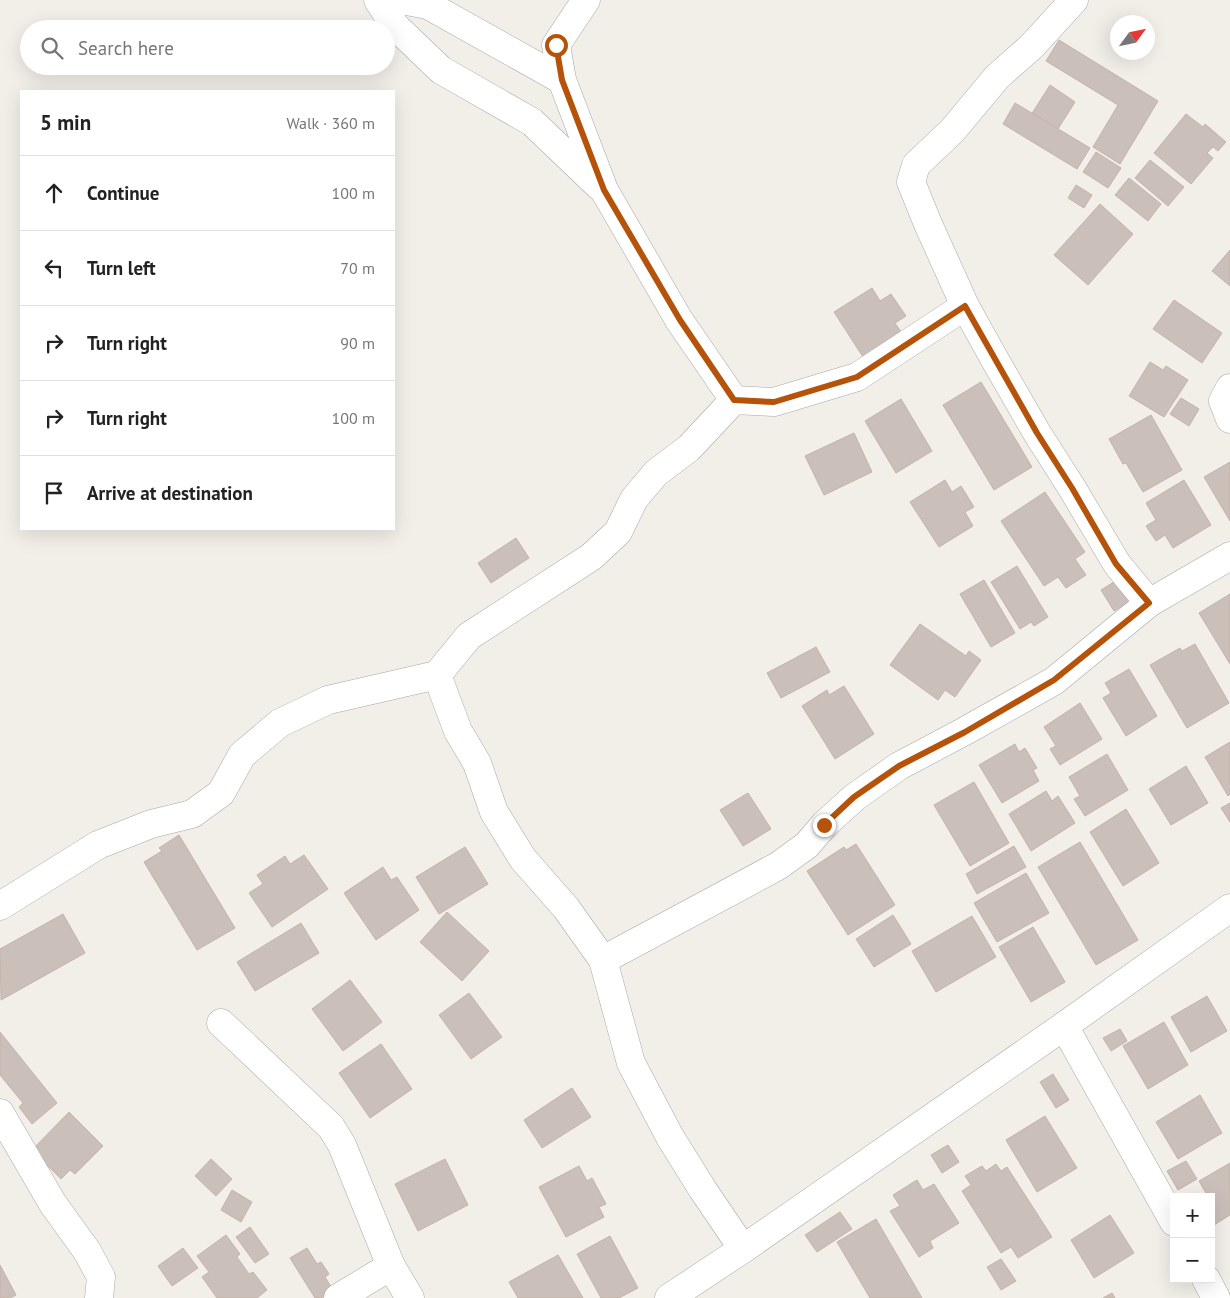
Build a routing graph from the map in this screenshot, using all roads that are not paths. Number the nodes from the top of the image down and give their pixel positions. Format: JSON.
{"nodes":[{"id":1,"x":378,"y":0,"type":"edge"},
{"id":2,"x":401,"y":0,"type":"edge"},
{"id":3,"x":586,"y":0,"type":"edge"},
{"id":4,"x":1074,"y":0,"type":"edge"},
{"id":5,"x":391,"y":20,"type":"edge"},
{"id":6,"x":395,"y":26,"type":"edge"},
{"id":7,"x":562,"y":80,"type":"junction"},
{"id":8,"x":604,"y":190,"type":"junction"},
{"id":9,"x":965,"y":306,"type":"junction"},
{"id":10,"x":1230,"y":388,"type":"edge"},
{"id":11,"x":734,"y":400,"type":"junction"},
{"id":12,"x":1230,"y":419,"type":"edge"},
{"id":13,"x":1230,"y":556,"type":"edge"},
{"id":14,"x":1149,"y":603,"type":"junction"},
{"id":15,"x":437,"y":675,"type":"junction"},
{"id":16,"x":0,"y":906,"type":"edge"},
{"id":17,"x":1230,"y":908,"type":"edge"},
{"id":18,"x":603,"y":960,"type":"junction"},
{"id":19,"x":221,"y":1023,"type":"dead end"},
{"id":20,"x":1064,"y":1026,"type":"junction"},
{"id":21,"x":0,"y":1113,"type":"edge"},
{"id":22,"x":1170,"y":1215,"type":"edge"},
{"id":23,"x":743,"y":1249,"type":"junction"},
{"id":24,"x":391,"y":1266,"type":"junction"},
{"id":25,"x":1208,"y":1283,"type":"edge"},
{"id":26,"x":99,"y":1298,"type":"edge"},
{"id":27,"x":338,"y":1298,"type":"edge"},
{"id":28,"x":410,"y":1298,"type":"edge"},
{"id":29,"x":669,"y":1298,"type":"edge"},
{"id":30,"x":1216,"y":1298,"type":"edge"}],
"edges":[{"from":1,"to":5,"type":"street"},
{"from":2,"to":7,"type":"street"},
{"from":3,"to":7,"type":"street"},
{"from":4,"to":9,"type":"street"},
{"from":6,"to":8,"type":"street"},
{"from":7,"to":8,"type":"street"},
{"from":8,"to":11,"type":"street"},
{"from":9,"to":11,"type":"street"},
{"from":9,"to":14,"type":"street"},
{"from":10,"to":12,"type":"street"},
{"from":11,"to":15,"type":"street"},
{"from":13,"to":14,"type":"street"},
{"from":14,"to":18,"type":"street"},
{"from":15,"to":16,"type":"street"},
{"from":15,"to":18,"type":"street"},
{"from":17,"to":20,"type":"street"},
{"from":18,"to":23,"type":"street"},
{"from":19,"to":24,"type":"street"},
{"from":20,"to":22,"type":"street"},
{"from":20,"to":23,"type":"street"},
{"from":21,"to":26,"type":"street"},
{"from":23,"to":29,"type":"street"},
{"from":24,"to":27,"type":"street"},
{"from":24,"to":28,"type":"street"},
{"from":25,"to":30,"type":"street"}]}
